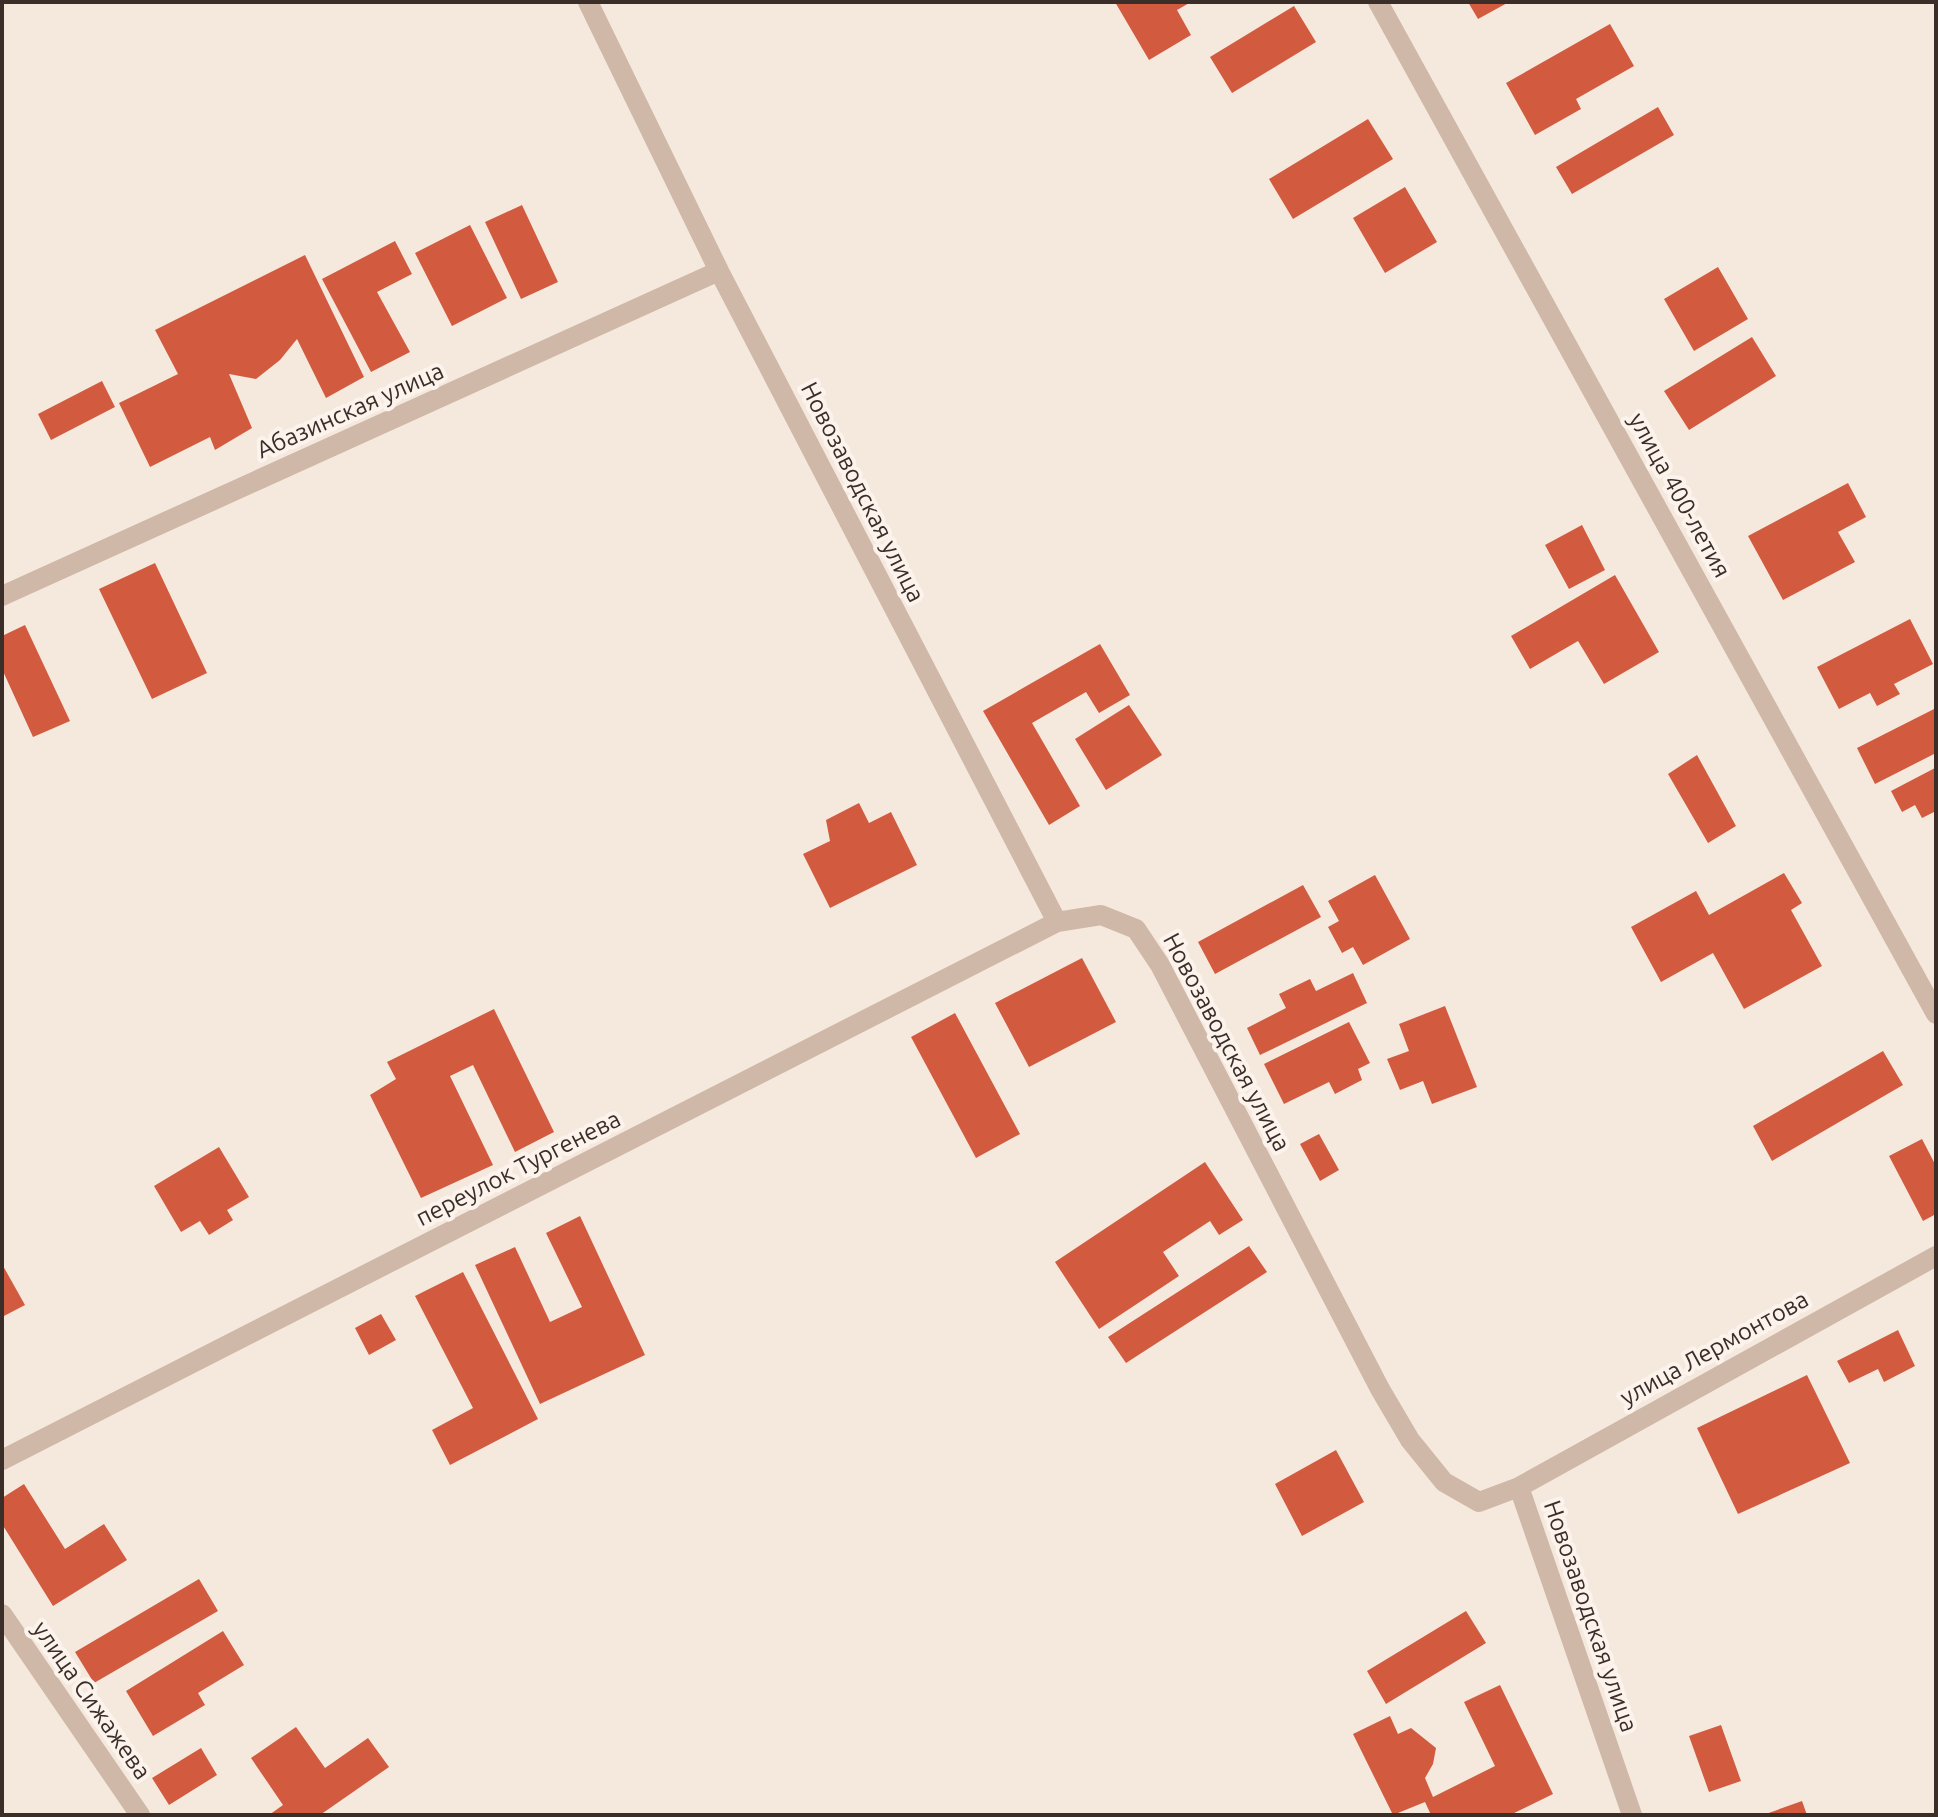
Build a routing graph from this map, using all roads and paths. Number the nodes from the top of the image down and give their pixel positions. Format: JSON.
{"nodes":[{"id":1,"x":588,"y":2,"type":"edge"},
{"id":2,"x":1378,"y":2,"type":"edge"},
{"id":3,"x":719,"y":271,"type":"junction"},
{"id":4,"x":2,"y":596,"type":"edge"},
{"id":5,"x":1057,"y":922,"type":"junction"},
{"id":6,"x":1936,"y":1014,"type":"edge"},
{"id":7,"x":1936,"y":1256,"type":"edge"},
{"id":8,"x":2,"y":1460,"type":"edge"},
{"id":9,"x":1519,"y":1487,"type":"junction"},
{"id":10,"x":2,"y":1614,"type":"edge"},
{"id":11,"x":140,"y":1815,"type":"edge"},
{"id":12,"x":1632,"y":1815,"type":"edge"}],
"edges":[{"from":1,"to":3,"type":"street","name":"Новозаводская улица"},
{"from":2,"to":6,"type":"street","name":"улица 400-летия"},
{"from":3,"to":4,"type":"street","name":"Абазинская улица"},
{"from":3,"to":5,"type":"street","name":"Новозаводская улица"},
{"from":5,"to":8,"type":"street","name":"переулок Тургенева"},
{"from":5,"to":9,"type":"street","name":"Новозаводская улица"},
{"from":7,"to":9,"type":"street","name":"улица Лермонтова"},
{"from":9,"to":12,"type":"street","name":"Новозаводская улица"},
{"from":10,"to":11,"type":"street","name":"улица Сижажева"}]}
